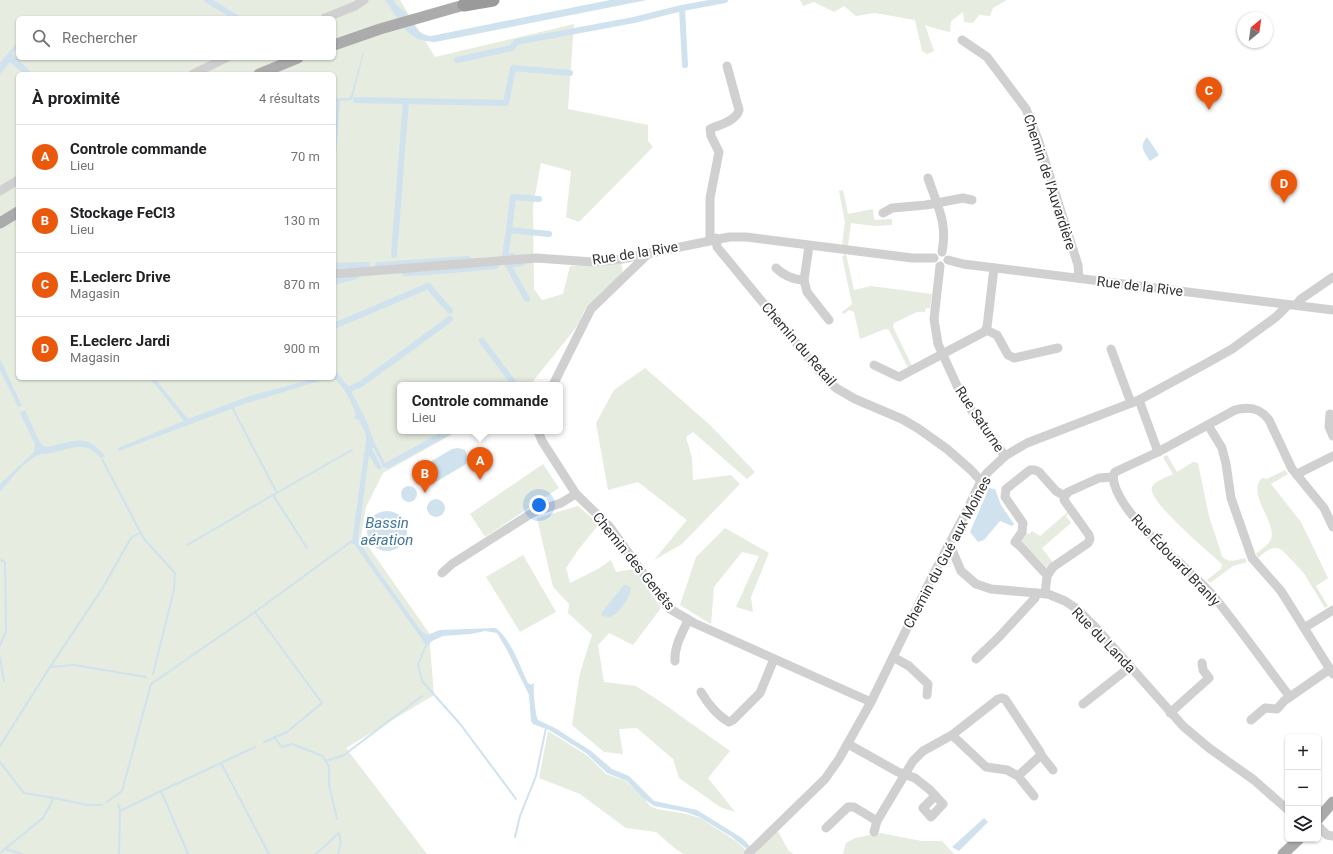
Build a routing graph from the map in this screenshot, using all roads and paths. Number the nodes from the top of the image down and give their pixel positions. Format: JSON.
{"nodes":[{"id":1,"x":364,"y":0,"type":"edge"},
{"id":2,"x":476,"y":0,"type":"edge"},
{"id":3,"x":493,"y":0,"type":"edge"},
{"id":4,"x":464,"y":5,"type":"junction"},
{"id":5,"x":330,"y":16,"type":"edge"},
{"id":6,"x":962,"y":40,"type":"dead end"},
{"id":7,"x":336,"y":43,"type":"edge"},
{"id":8,"x":222,"y":60,"type":"edge"},
{"id":9,"x":293,"y":60,"type":"edge"},
{"id":10,"x":727,"y":66,"type":"dead end"},
{"id":11,"x":197,"y":72,"type":"edge"},
{"id":12,"x":264,"y":72,"type":"edge"},
{"id":13,"x":928,"y":178,"type":"dead end"},
{"id":14,"x":16,"y":181,"type":"edge"},
{"id":15,"x":0,"y":191,"type":"edge"},
{"id":16,"x":972,"y":200,"type":"dead end"},
{"id":17,"x":936,"y":203,"type":"junction"},
{"id":18,"x":16,"y":213,"type":"edge"},
{"id":19,"x":883,"y":213,"type":"dead end"},
{"id":20,"x":0,"y":223,"type":"edge"},
{"id":21,"x":713,"y":239,"type":"junction"},
{"id":22,"x":809,"y":246,"type":"junction"},
{"id":23,"x":650,"y":252,"type":"junction"},
{"id":24,"x":941,"y":259,"type":"junction"},
{"id":25,"x":776,"y":268,"type":"dead end"},
{"id":26,"x":994,"y":268,"type":"junction"},
{"id":27,"x":336,"y":274,"type":"edge"},
{"id":28,"x":1333,"y":277,"type":"edge"},
{"id":29,"x":1079,"y":278,"type":"junction"},
{"id":30,"x":804,"y":280,"type":"junction"},
{"id":31,"x":1292,"y":305,"type":"junction"},
{"id":32,"x":1333,"y":310,"type":"edge"},
{"id":33,"x":829,"y":320,"type":"dead end"},
{"id":34,"x":986,"y":330,"type":"junction"},
{"id":35,"x":1058,"y":348,"type":"dead end"},
{"id":36,"x":1111,"y":349,"type":"dead end"},
{"id":37,"x":943,"y":355,"type":"junction"},
{"id":38,"x":874,"y":364,"type":"dead end"},
{"id":39,"x":554,"y":382,"type":"edge"},
{"id":40,"x":1135,"y":402,"type":"junction"},
{"id":41,"x":1330,"y":414,"type":"dead end"},
{"id":42,"x":1208,"y":425,"type":"junction"},
{"id":43,"x":539,"y":434,"type":"edge"},
{"id":44,"x":1333,"y":436,"type":"edge"},
{"id":45,"x":1158,"y":452,"type":"junction"},
{"id":46,"x":1005,"y":456,"type":"junction"},
{"id":47,"x":1333,"y":456,"type":"edge"},
{"id":48,"x":1297,"y":475,"type":"junction"},
{"id":49,"x":1113,"y":476,"type":"junction"},
{"id":50,"x":981,"y":480,"type":"junction"},
{"id":51,"x":576,"y":494,"type":"junction"},
{"id":52,"x":1065,"y":496,"type":"junction"},
{"id":53,"x":1333,"y":527,"type":"edge"},
{"id":54,"x":947,"y":548,"type":"junction"},
{"id":55,"x":442,"y":573,"type":"dead end"},
{"id":56,"x":1048,"y":574,"type":"junction"},
{"id":57,"x":1040,"y":593,"type":"junction"},
{"id":58,"x":1333,"y":610,"type":"edge"},
{"id":59,"x":688,"y":620,"type":"junction"},
{"id":60,"x":1304,"y":628,"type":"junction"},
{"id":61,"x":893,"y":657,"type":"junction"},
{"id":62,"x":774,"y":659,"type":"junction"},
{"id":63,"x":976,"y":659,"type":"dead end"},
{"id":64,"x":675,"y":661,"type":"dead end"},
{"id":65,"x":1202,"y":663,"type":"dead end"},
{"id":66,"x":1130,"y":667,"type":"junction"},
{"id":67,"x":1331,"y":672,"type":"edge"},
{"id":68,"x":701,"y":692,"type":"dead end"},
{"id":69,"x":927,"y":695,"type":"dead end"},
{"id":70,"x":1290,"y":697,"type":"junction"},
{"id":71,"x":871,"y":702,"type":"junction"},
{"id":72,"x":1083,"y":704,"type":"dead end"},
{"id":73,"x":1170,"y":712,"type":"junction"},
{"id":74,"x":1251,"y":720,"type":"dead end"},
{"id":75,"x":952,"y":735,"type":"junction"},
{"id":76,"x":848,"y":744,"type":"junction"},
{"id":77,"x":1041,"y":755,"type":"junction"},
{"id":78,"x":1053,"y":770,"type":"dead end"},
{"id":79,"x":905,"y":774,"type":"junction"},
{"id":80,"x":1018,"y":776,"type":"junction"},
{"id":81,"x":934,"y":796,"type":"dead end"},
{"id":82,"x":1034,"y":796,"type":"dead end"},
{"id":83,"x":1333,"y":802,"type":"edge"},
{"id":84,"x":1285,"y":807,"type":"edge"},
{"id":85,"x":1321,"y":815,"type":"edge"},
{"id":86,"x":877,"y":821,"type":"junction"},
{"id":87,"x":826,"y":828,"type":"dead end"},
{"id":88,"x":1321,"y":829,"type":"edge"},
{"id":89,"x":874,"y":832,"type":"dead end"},
{"id":90,"x":1333,"y":836,"type":"edge"},
{"id":91,"x":1296,"y":842,"type":"edge"},
{"id":92,"x":748,"y":854,"type":"edge"},
{"id":93,"x":1283,"y":854,"type":"edge"}],
"edges":[{"from":1,"to":5,"type":"street"},
{"from":2,"to":4,"type":"highway"},
{"from":3,"to":4,"type":"highway"},
{"from":4,"to":7,"type":"main road"},
{"from":6,"to":29,"type":"street","name":"Chemin de l'Auvardière"},
{"from":8,"to":11,"type":"street"},
{"from":9,"to":12,"type":"main road"},
{"from":10,"to":21,"type":"street"},
{"from":13,"to":17,"type":"street","name":"Rue Saturne"},
{"from":14,"to":15,"type":"street"},
{"from":16,"to":17,"type":"street"},
{"from":17,"to":19,"type":"street"},
{"from":17,"to":24,"type":"street","name":"Rue Saturne"},
{"from":18,"to":20,"type":"main road"},
{"from":21,"to":22,"type":"street","name":"Rue de la Rive"},
{"from":21,"to":23,"type":"street","name":"Rue de la Rive"},
{"from":21,"to":50,"type":"street","name":"Chemin du Retail"},
{"from":22,"to":24,"type":"street","name":"Rue de la Rive"},
{"from":22,"to":30,"type":"street"},
{"from":23,"to":27,"type":"street","name":"Rue de la Rive"},
{"from":23,"to":39,"type":"street"},
{"from":24,"to":26,"type":"street","name":"Rue de la Rive"},
{"from":24,"to":37,"type":"street","name":"Rue Saturne"},
{"from":25,"to":30,"type":"street"},
{"from":26,"to":29,"type":"street","name":"Rue de la Rive"},
{"from":26,"to":34,"type":"street"},
{"from":28,"to":31,"type":"street","name":"Chemin du Gué aux Moines"},
{"from":29,"to":31,"type":"street","name":"Rue de la Rive"},
{"from":30,"to":33,"type":"street"},
{"from":31,"to":32,"type":"street","name":"Rue de la Rive"},
{"from":31,"to":40,"type":"street","name":"Chemin du Gué aux Moines"},
{"from":34,"to":35,"type":"street"},
{"from":34,"to":37,"type":"street"},
{"from":36,"to":40,"type":"street"},
{"from":37,"to":38,"type":"street"},
{"from":37,"to":46,"type":"street","name":"Rue Saturne"},
{"from":40,"to":45,"type":"street"},
{"from":40,"to":46,"type":"street","name":"Chemin du Gué aux Moines"},
{"from":41,"to":44,"type":"street"},
{"from":42,"to":45,"type":"street"},
{"from":42,"to":48,"type":"street"},
{"from":42,"to":60,"type":"street"},
{"from":43,"to":51,"type":"street","name":"Chemin des Genêts"},
{"from":45,"to":49,"type":"street"},
{"from":46,"to":50,"type":"street","name":"Chemin du Gué aux Moines"},
{"from":47,"to":48,"type":"street"},
{"from":48,"to":53,"type":"street"},
{"from":49,"to":52,"type":"street"},
{"from":49,"to":70,"type":"street","name":"Rue Édouard Branly"},
{"from":50,"to":54,"type":"street","name":"Chemin du Gué aux Moines"},
{"from":51,"to":55,"type":"street"},
{"from":51,"to":59,"type":"street","name":"Chemin des Genêts"},
{"from":52,"to":56,"type":"street"},
{"from":52,"to":56,"type":"street"},
{"from":54,"to":57,"type":"street","name":"Rue du Landa"},
{"from":54,"to":61,"type":"street","name":"Chemin du Gué aux Moines"},
{"from":56,"to":57,"type":"street"},
{"from":57,"to":63,"type":"street"},
{"from":57,"to":66,"type":"street","name":"Rue du Landa"},
{"from":58,"to":60,"type":"street"},
{"from":59,"to":62,"type":"street","name":"Chemin des Genêts"},
{"from":59,"to":64,"type":"street"},
{"from":60,"to":67,"type":"street"},
{"from":61,"to":69,"type":"street"},
{"from":61,"to":71,"type":"street","name":"Chemin du Gué aux Moines"},
{"from":62,"to":68,"type":"street"},
{"from":62,"to":71,"type":"street","name":"Chemin des Genêts"},
{"from":65,"to":73,"type":"street"},
{"from":66,"to":72,"type":"street"},
{"from":66,"to":73,"type":"street","name":"Rue du Landa"},
{"from":67,"to":70,"type":"street"},
{"from":70,"to":74,"type":"street"},
{"from":71,"to":76,"type":"street","name":"Chemin du Gué aux Moines"},
{"from":73,"to":84,"type":"street","name":"Rue du Landa"},
{"from":75,"to":77,"type":"street"},
{"from":75,"to":79,"type":"street"},
{"from":75,"to":80,"type":"street"},
{"from":76,"to":79,"type":"street"},
{"from":76,"to":92,"type":"street","name":"Chemin du Gué aux Moines"},
{"from":77,"to":78,"type":"street"},
{"from":77,"to":80,"type":"street"},
{"from":79,"to":81,"type":"street"},
{"from":79,"to":86,"type":"street"},
{"from":80,"to":82,"type":"street"},
{"from":83,"to":85,"type":"main road"},
{"from":86,"to":87,"type":"street"},
{"from":86,"to":89,"type":"street"},
{"from":88,"to":90,"type":"street"},
{"from":91,"to":93,"type":"main road"}]}
